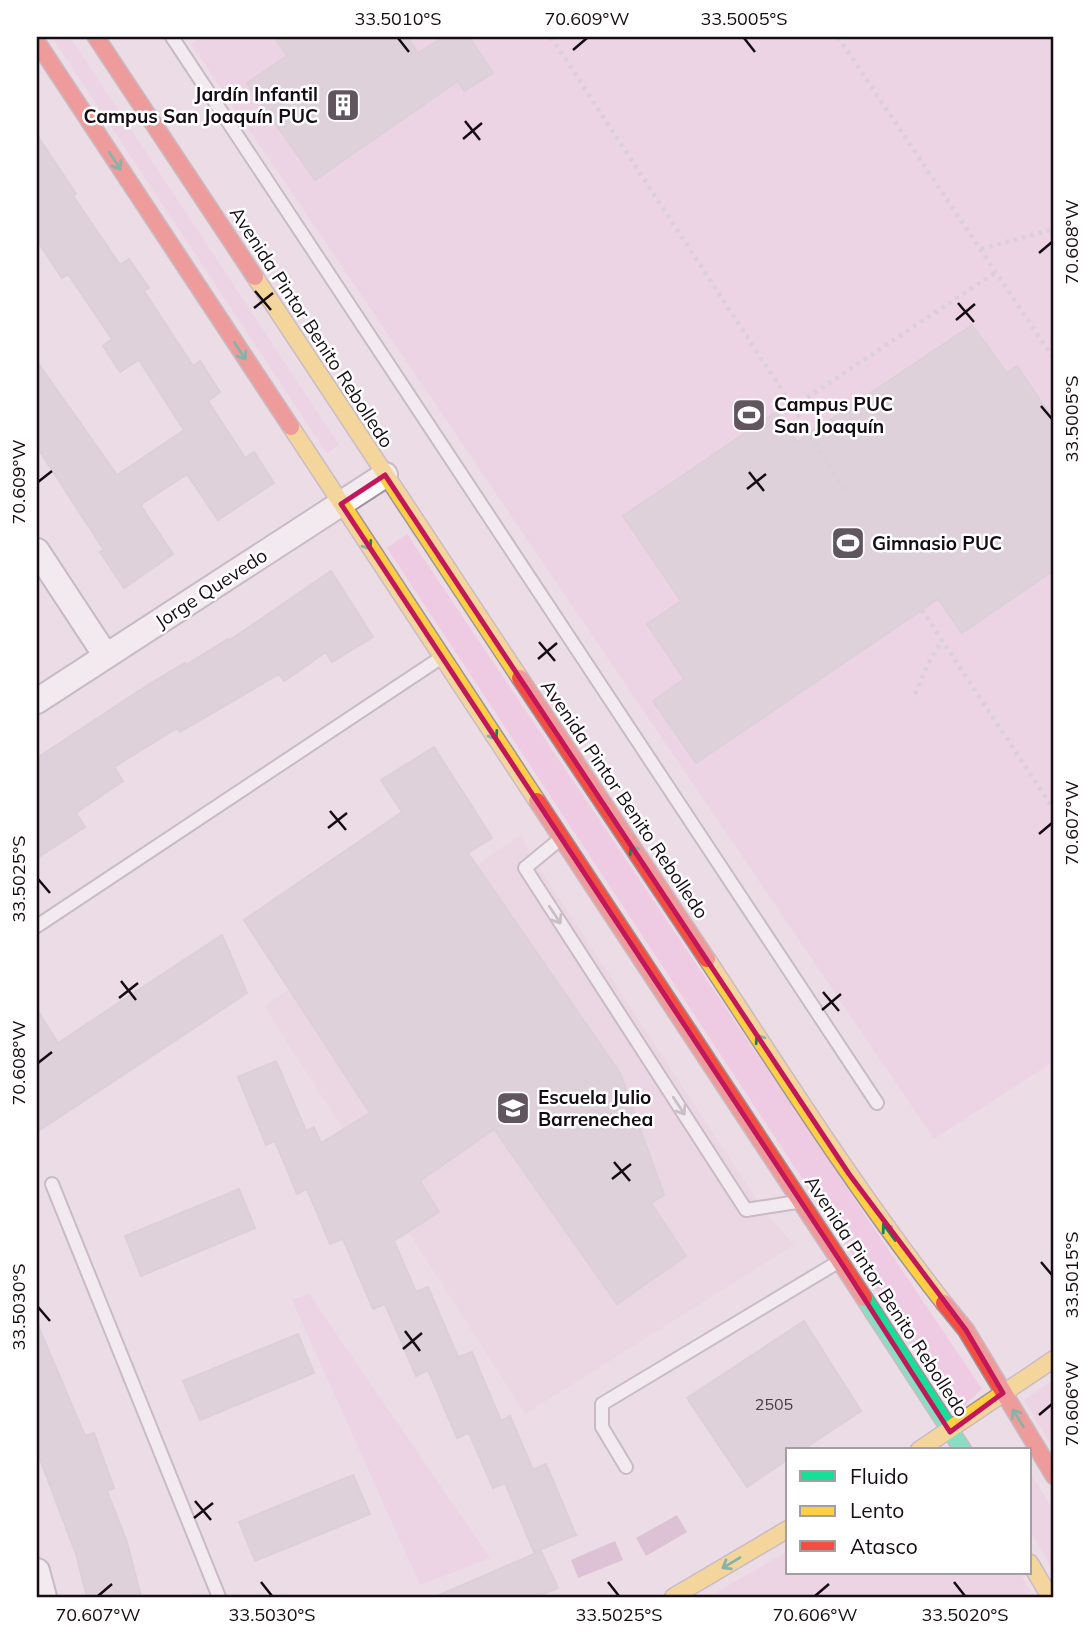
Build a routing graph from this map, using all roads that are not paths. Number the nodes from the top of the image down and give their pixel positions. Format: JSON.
{"nodes":[{"id":1,"x":96,"y":37,"type":"edge"},
{"id":2,"x":172,"y":37,"type":"edge"},
{"id":3,"x":37,"y":43,"type":"edge"},
{"id":4,"x":385,"y":475,"type":"junction"},
{"id":5,"x":341,"y":504,"type":"junction"},
{"id":6,"x":37,"y":551,"type":"edge"},
{"id":7,"x":106,"y":656,"type":"junction"},
{"id":8,"x":442,"y":657,"type":"junction"},
{"id":9,"x":37,"y":701,"type":"edge"},
{"id":10,"x":561,"y":838,"type":"junction"},
{"id":11,"x":37,"y":926,"type":"edge"},
{"id":12,"x":877,"y":1103,"type":"dead end"},
{"id":13,"x":52,"y":1184,"type":"dead end"},
{"id":14,"x":801,"y":1201,"type":"junction"},
{"id":15,"x":840,"y":1261,"type":"junction"},
{"id":16,"x":1054,"y":1359,"type":"edge"},
{"id":17,"x":1003,"y":1393,"type":"junction"},
{"id":18,"x":950,"y":1432,"type":"junction"},
{"id":19,"x":922,"y":1448,"type":"edge"},
{"id":20,"x":962,"y":1448,"type":"edge"},
{"id":21,"x":626,"y":1467,"type":"dead end"},
{"id":22,"x":1054,"y":1476,"type":"edge"},
{"id":23,"x":786,"y":1530,"type":"edge"},
{"id":24,"x":1032,"y":1566,"type":"edge"},
{"id":25,"x":37,"y":1571,"type":"edge"},
{"id":26,"x":44,"y":1597,"type":"edge"},
{"id":27,"x":219,"y":1597,"type":"edge"},
{"id":28,"x":673,"y":1597,"type":"edge"},
{"id":29,"x":1050,"y":1597,"type":"edge"}],
"edges":[{"from":1,"to":4,"type":"street","name":"Avenida Pintor Benito Rebolledo"},
{"from":2,"to":12,"type":"lane"},
{"from":3,"to":5,"type":"street","name":"Avenida Pintor Benito Rebolledo","one_way":true},
{"from":4,"to":5,"type":"street","name":"Jorge Quevedo"},
{"from":17,"to":4,"type":"street","name":"Avenida Pintor Benito Rebolledo","one_way":true},
{"from":5,"to":7,"type":"street","name":"Jorge Quevedo"},
{"from":5,"to":8,"type":"street","name":"Avenida Pintor Benito Rebolledo","one_way":true},
{"from":6,"to":7,"type":"street"},
{"from":7,"to":9,"type":"street","name":"Jorge Quevedo"},
{"from":8,"to":10,"type":"street","name":"Avenida Pintor Benito Rebolledo","one_way":true},
{"from":8,"to":11,"type":"lane"},
{"from":10,"to":14,"type":"street","name":"Avenida Pintor Benito Rebolledo"},
{"from":10,"to":14,"type":"lane","one_way":true},
{"from":13,"to":27,"type":"lane"},
{"from":14,"to":15,"type":"street","name":"Avenida Pintor Benito Rebolledo"},
{"from":15,"to":18,"type":"street","name":"Avenida Pintor Benito Rebolledo"},
{"from":15,"to":21,"type":"lane"},
{"from":16,"to":17,"type":"street"},
{"from":17,"to":18,"type":"street"},
{"from":22,"to":17,"type":"street","name":"Avenida Pintor Benito Rebolledo","one_way":true},
{"from":18,"to":19,"type":"street"},
{"from":18,"to":20,"type":"street","name":"Avenida Pintor Benito Rebolledo"},
{"from":23,"to":28,"type":"street","one_way":true},
{"from":24,"to":29,"type":"street"},
{"from":25,"to":26,"type":"street"}]}
